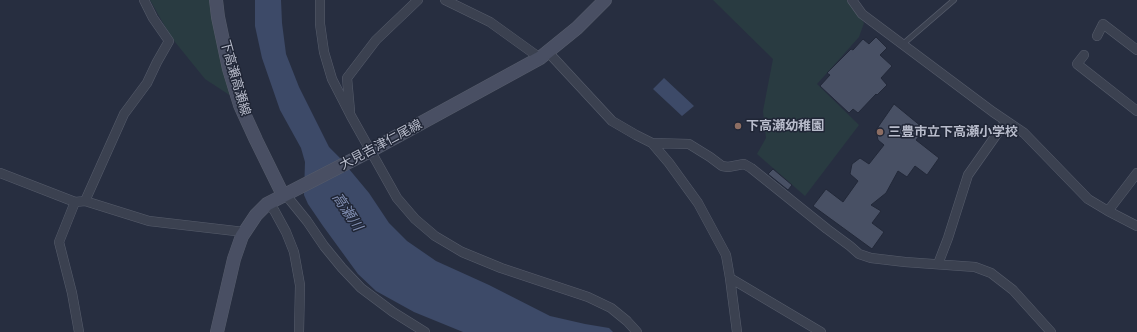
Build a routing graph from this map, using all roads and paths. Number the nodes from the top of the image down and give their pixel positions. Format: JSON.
{"nodes":[{"id":1,"x":144,"y":0,"type":"edge"},
{"id":2,"x":216,"y":0,"type":"edge"},
{"id":3,"x":320,"y":0,"type":"edge"},
{"id":4,"x":418,"y":0,"type":"edge"},
{"id":5,"x":445,"y":0,"type":"edge"},
{"id":6,"x":605,"y":0,"type":"edge"},
{"id":7,"x":852,"y":0,"type":"edge"},
{"id":8,"x":954,"y":0,"type":"edge"},
{"id":9,"x":1097,"y":36,"type":"dead end"},
{"id":10,"x":903,"y":44,"type":"junction"},
{"id":11,"x":1137,"y":50,"type":"edge"},
{"id":12,"x":544,"y":55,"type":"junction"},
{"id":13,"x":1084,"y":55,"type":"dead end"},
{"id":14,"x":1137,"y":111,"type":"edge"},
{"id":15,"x":351,"y":116,"type":"junction"},
{"id":16,"x":1006,"y":120,"type":"junction"},
{"id":17,"x":652,"y":143,"type":"junction"},
{"id":18,"x":370,"y":151,"type":"junction"},
{"id":19,"x":0,"y":172,"type":"edge"},
{"id":20,"x":1137,"y":173,"type":"edge"},
{"id":21,"x":283,"y":195,"type":"junction"},
{"id":22,"x":75,"y":202,"type":"junction"},
{"id":23,"x":85,"y":202,"type":"junction"},
{"id":24,"x":267,"y":204,"type":"junction"},
{"id":25,"x":1108,"y":211,"type":"junction"},
{"id":26,"x":1137,"y":226,"type":"edge"},
{"id":27,"x":244,"y":232,"type":"junction"},
{"id":28,"x":938,"y":264,"type":"junction"},
{"id":29,"x":730,"y":278,"type":"junction"},
{"id":30,"x":406,"y":321,"type":"junction"},
{"id":31,"x":79,"y":332,"type":"edge"},
{"id":32,"x":217,"y":332,"type":"edge"},
{"id":33,"x":299,"y":332,"type":"edge"},
{"id":34,"x":409,"y":332,"type":"edge"},
{"id":35,"x":425,"y":332,"type":"edge"},
{"id":36,"x":637,"y":332,"type":"edge"},
{"id":37,"x":737,"y":332,"type":"edge"},
{"id":38,"x":821,"y":332,"type":"edge"},
{"id":39,"x":1051,"y":332,"type":"edge"}],
"edges":[{"from":1,"to":23,"type":"street"},
{"from":2,"to":21,"type":"main road","name":"下高瀬高瀬線"},
{"from":3,"to":15,"type":"street"},
{"from":4,"to":15,"type":"street"},
{"from":5,"to":12,"type":"street"},
{"from":6,"to":12,"type":"main road","name":"大見吉津仁尾線"},
{"from":7,"to":10,"type":"street"},
{"from":8,"to":10,"type":"lane"},
{"from":9,"to":11,"type":"street"},
{"from":10,"to":16,"type":"street"},
{"from":12,"to":17,"type":"street"},
{"from":12,"to":18,"type":"main road","name":"大見吉津仁尾線"},
{"from":13,"to":14,"type":"street"},
{"from":15,"to":18,"type":"street"},
{"from":16,"to":25,"type":"street"},
{"from":16,"to":28,"type":"street"},
{"from":17,"to":28,"type":"street"},
{"from":17,"to":29,"type":"street"},
{"from":18,"to":21,"type":"main road","name":"大見吉津仁尾線"},
{"from":18,"to":36,"type":"street"},
{"from":19,"to":22,"type":"street"},
{"from":20,"to":25,"type":"street"},
{"from":21,"to":24,"type":"main road","name":"大見吉津仁尾線"},
{"from":21,"to":30,"type":"street"},
{"from":22,"to":23,"type":"street"},
{"from":22,"to":31,"type":"street"},
{"from":23,"to":27,"type":"street"},
{"from":24,"to":27,"type":"main road","name":"大見吉津仁尾線"},
{"from":24,"to":33,"type":"street"},
{"from":25,"to":26,"type":"street"},
{"from":27,"to":32,"type":"main road","name":"大見吉津仁尾線"},
{"from":28,"to":39,"type":"street"},
{"from":29,"to":37,"type":"street"},
{"from":29,"to":38,"type":"street"},
{"from":30,"to":34,"type":"street"},
{"from":30,"to":35,"type":"street"}]}
